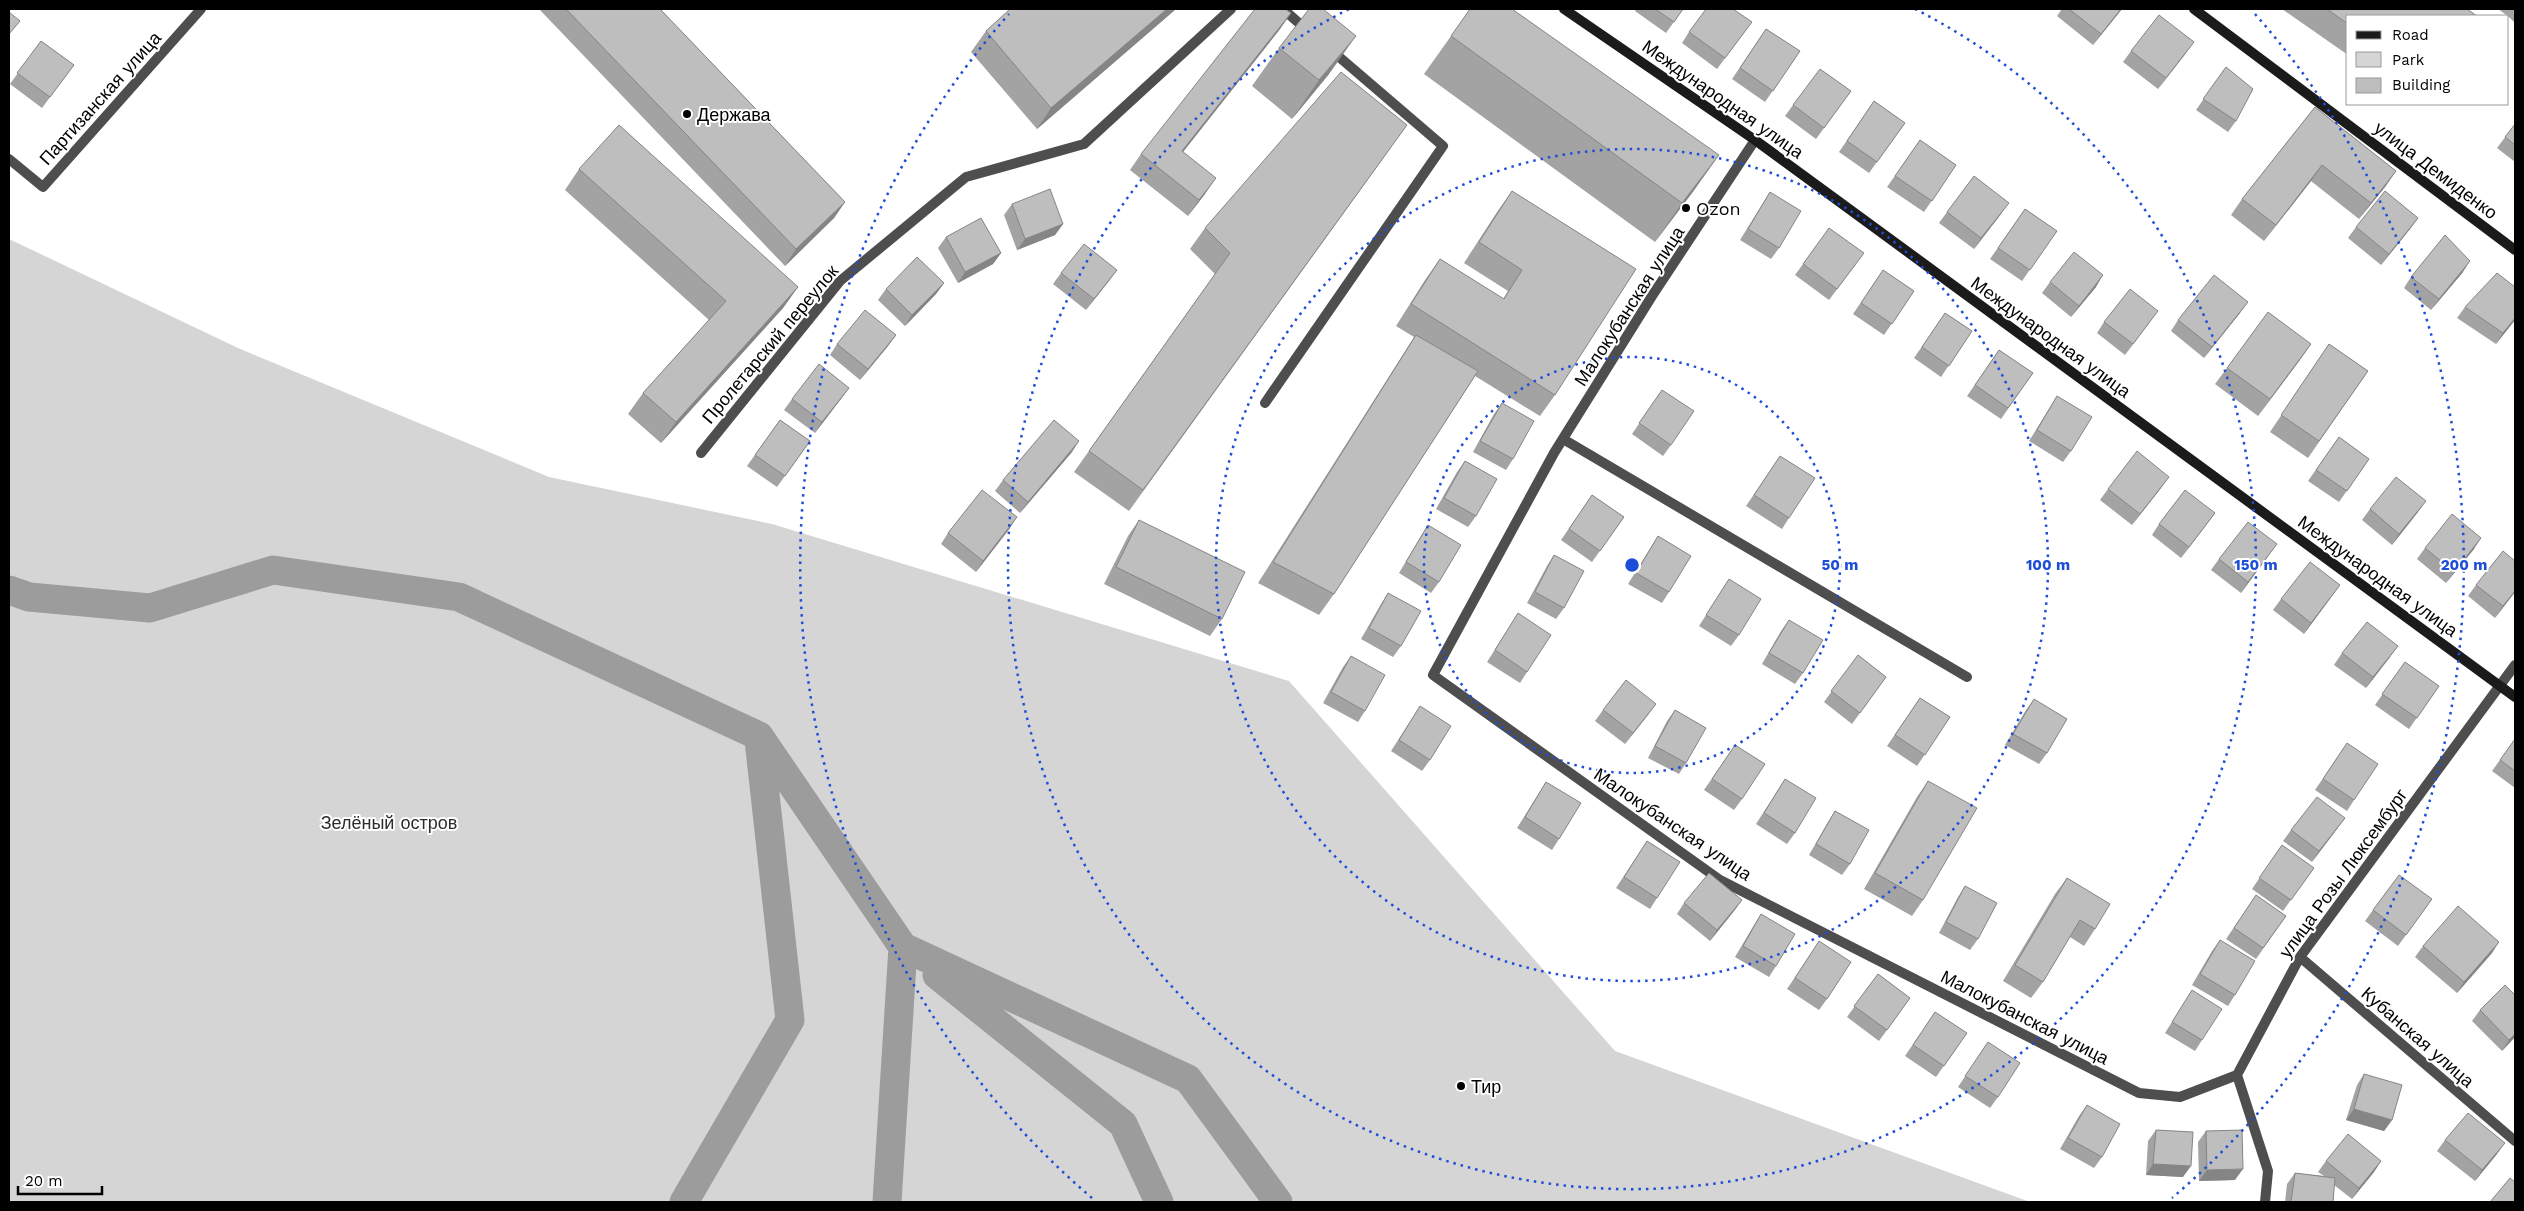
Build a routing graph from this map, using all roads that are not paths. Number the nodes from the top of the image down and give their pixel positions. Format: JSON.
{"nodes":[{"id":1,"x":201,"y":9,"type":"edge"},
{"id":2,"x":1231,"y":9,"type":"edge"},
{"id":3,"x":1283,"y":9,"type":"edge"},
{"id":4,"x":1564,"y":9,"type":"edge"},
{"id":5,"x":2194,"y":9,"type":"edge"},
{"id":6,"x":1755,"y":140,"type":"junction"},
{"id":7,"x":9,"y":159,"type":"edge"},
{"id":8,"x":2515,"y":250,"type":"edge"},
{"id":9,"x":1265,"y":403,"type":"dead end"},
{"id":10,"x":1563,"y":439,"type":"junction"},
{"id":11,"x":701,"y":453,"type":"dead end"},
{"id":12,"x":2515,"y":665,"type":"edge"},
{"id":13,"x":1967,"y":677,"type":"dead end"},
{"id":14,"x":2501,"y":685,"type":"junction"},
{"id":15,"x":2515,"y":697,"type":"edge"},
{"id":16,"x":2300,"y":957,"type":"junction"},
{"id":17,"x":2237,"y":1075,"type":"junction"},
{"id":18,"x":2515,"y":1141,"type":"edge"},
{"id":19,"x":2266,"y":1202,"type":"edge"}],
"edges":[{"from":1,"to":7,"type":"street","name":"Партизанская улица"},
{"from":2,"to":11,"type":"street","name":"Пролетарский переулок"},
{"from":3,"to":9,"type":"street"},
{"from":4,"to":6,"type":"street","name":"Международная улица"},
{"from":5,"to":8,"type":"street","name":"улица Демиденко"},
{"from":6,"to":10,"type":"street","name":"Малокубанская улица"},
{"from":6,"to":14,"type":"street","name":"Международная улица"},
{"from":10,"to":13,"type":"street"},
{"from":10,"to":17,"type":"street","name":"Малокубанская улица"},
{"from":12,"to":14,"type":"street","name":"улица Розы Люксембург"},
{"from":14,"to":15,"type":"street","name":"Международная улица"},
{"from":14,"to":16,"type":"street","name":"улица Розы Люксембург"},
{"from":16,"to":17,"type":"street","name":"улица Розы Люксембург"},
{"from":16,"to":18,"type":"street","name":"Кубанская улица"},
{"from":17,"to":19,"type":"street"}]}
